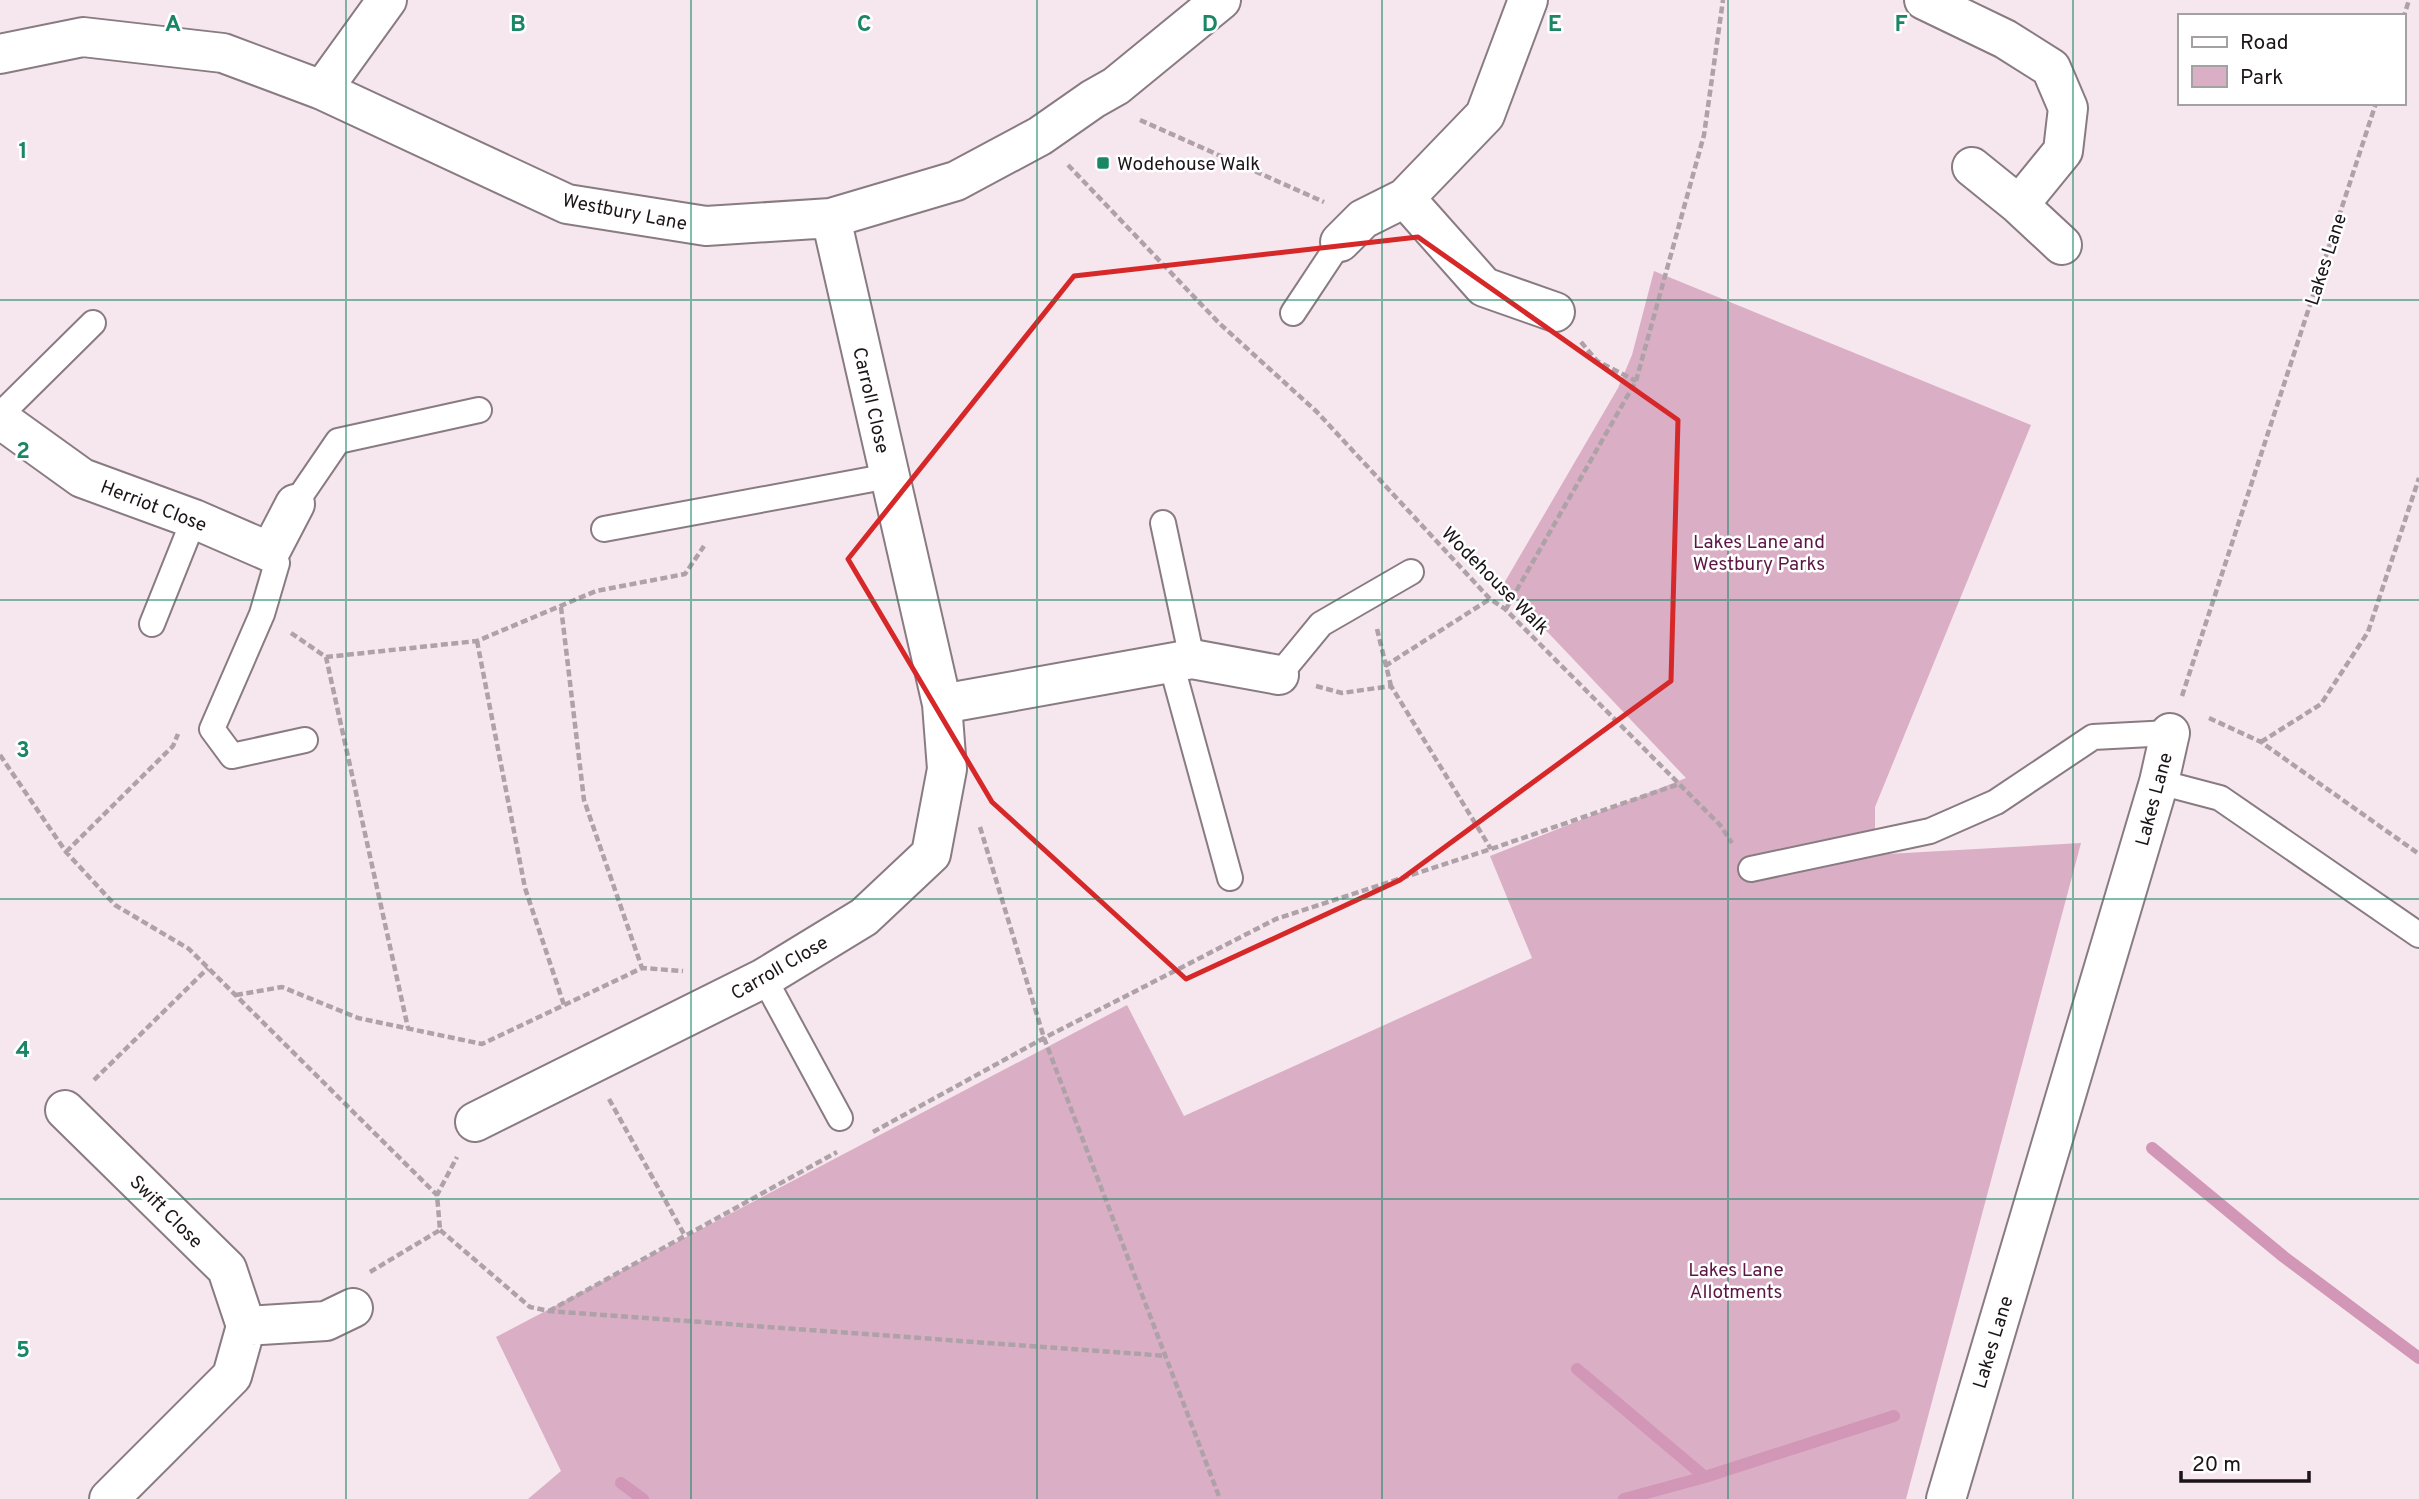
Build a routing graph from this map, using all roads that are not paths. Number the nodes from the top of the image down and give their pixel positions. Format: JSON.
{"nodes":[{"id":1,"x":387,"y":0,"type":"edge"},
{"id":2,"x":1221,"y":0,"type":"edge"},
{"id":3,"x":1528,"y":0,"type":"edge"},
{"id":4,"x":1924,"y":0,"type":"edge"},
{"id":5,"x":0,"y":54,"type":"edge"},
{"id":6,"x":322,"y":90,"type":"junction"},
{"id":7,"x":1972,"y":167,"type":"dead end"},
{"id":8,"x":1405,"y":198,"type":"junction"},
{"id":9,"x":2019,"y":205,"type":"junction"},
{"id":10,"x":831,"y":218,"type":"junction"},
{"id":11,"x":1352,"y":230,"type":"joint"},
{"id":12,"x":2062,"y":245,"type":"dead end"},
{"id":13,"x":1555,"y":312,"type":"road end"},
{"id":14,"x":1293,"y":313,"type":"dead end"},
{"id":15,"x":93,"y":323,"type":"dead end"},
{"id":16,"x":480,"y":410,"type":"dead end"},
{"id":17,"x":0,"y":417,"type":"edge"},
{"id":18,"x":889,"y":475,"type":"junction"},
{"id":19,"x":295,"y":504,"type":"joint"},
{"id":20,"x":194,"y":519,"type":"junction"},
{"id":21,"x":1163,"y":523,"type":"dead end"},
{"id":22,"x":604,"y":529,"type":"dead end"},
{"id":23,"x":270,"y":552,"type":"junction"},
{"id":24,"x":1411,"y":572,"type":"dead end"},
{"id":25,"x":152,"y":624,"type":"dead end"},
{"id":26,"x":1181,"y":661,"type":"junction"},
{"id":27,"x":1279,"y":675,"type":"joint"},
{"id":28,"x":942,"y":704,"type":"junction"},
{"id":29,"x":2175,"y":719,"type":"joint"},
{"id":30,"x":305,"y":740,"type":"dead end"},
{"id":31,"x":2159,"y":782,"type":"junction"},
{"id":32,"x":1751,"y":869,"type":"road end"},
{"id":33,"x":1230,"y":878,"type":"dead end"},
{"id":34,"x":2419,"y":935,"type":"edge"},
{"id":35,"x":764,"y":978,"type":"junction"},
{"id":36,"x":65,"y":1110,"type":"road end"},
{"id":37,"x":840,"y":1118,"type":"dead end"},
{"id":38,"x":475,"y":1122,"type":"road end"},
{"id":39,"x":354,"y":1308,"type":"road end"},
{"id":40,"x":246,"y":1326,"type":"junction"},
{"id":41,"x":109,"y":1499,"type":"edge"},
{"id":42,"x":1946,"y":1499,"type":"edge"}],
"edges":[{"from":1,"to":6,"type":"street"},
{"from":2,"to":10,"type":"street","name":"Westbury Lane"},
{"from":3,"to":8,"type":"street"},
{"from":4,"to":9,"type":"street"},
{"from":5,"to":6,"type":"street","name":"Westbury Lane"},
{"from":6,"to":10,"type":"street","name":"Westbury Lane"},
{"from":7,"to":9,"type":"street"},
{"from":8,"to":11,"type":"street"},
{"from":8,"to":13,"type":"street"},
{"from":9,"to":12,"type":"street"},
{"from":10,"to":18,"type":"street","name":"Carroll Close"},
{"from":11,"to":14,"type":"lane"},
{"from":15,"to":17,"type":"lane"},
{"from":16,"to":19,"type":"lane"},
{"from":17,"to":20,"type":"street","name":"Herriot Close"},
{"from":18,"to":22,"type":"lane"},
{"from":18,"to":28,"type":"street","name":"Carroll Close"},
{"from":19,"to":23,"type":"street"},
{"from":20,"to":23,"type":"street","name":"Herriot Close"},
{"from":20,"to":25,"type":"lane"},
{"from":21,"to":26,"type":"lane"},
{"from":23,"to":30,"type":"lane"},
{"from":24,"to":27,"type":"lane"},
{"from":26,"to":27,"type":"street"},
{"from":26,"to":28,"type":"street"},
{"from":26,"to":33,"type":"lane"},
{"from":28,"to":35,"type":"street","name":"Carroll Close"},
{"from":29,"to":31,"type":"street","name":"Lakes Lane"},
{"from":29,"to":32,"type":"lane"},
{"from":31,"to":34,"type":"lane"},
{"from":31,"to":42,"type":"street","name":"Lakes Lane"},
{"from":35,"to":37,"type":"lane"},
{"from":35,"to":38,"type":"street","name":"Carroll Close"},
{"from":36,"to":40,"type":"street","name":"Swift Close"},
{"from":39,"to":40,"type":"street"},
{"from":40,"to":41,"type":"street"}]}
